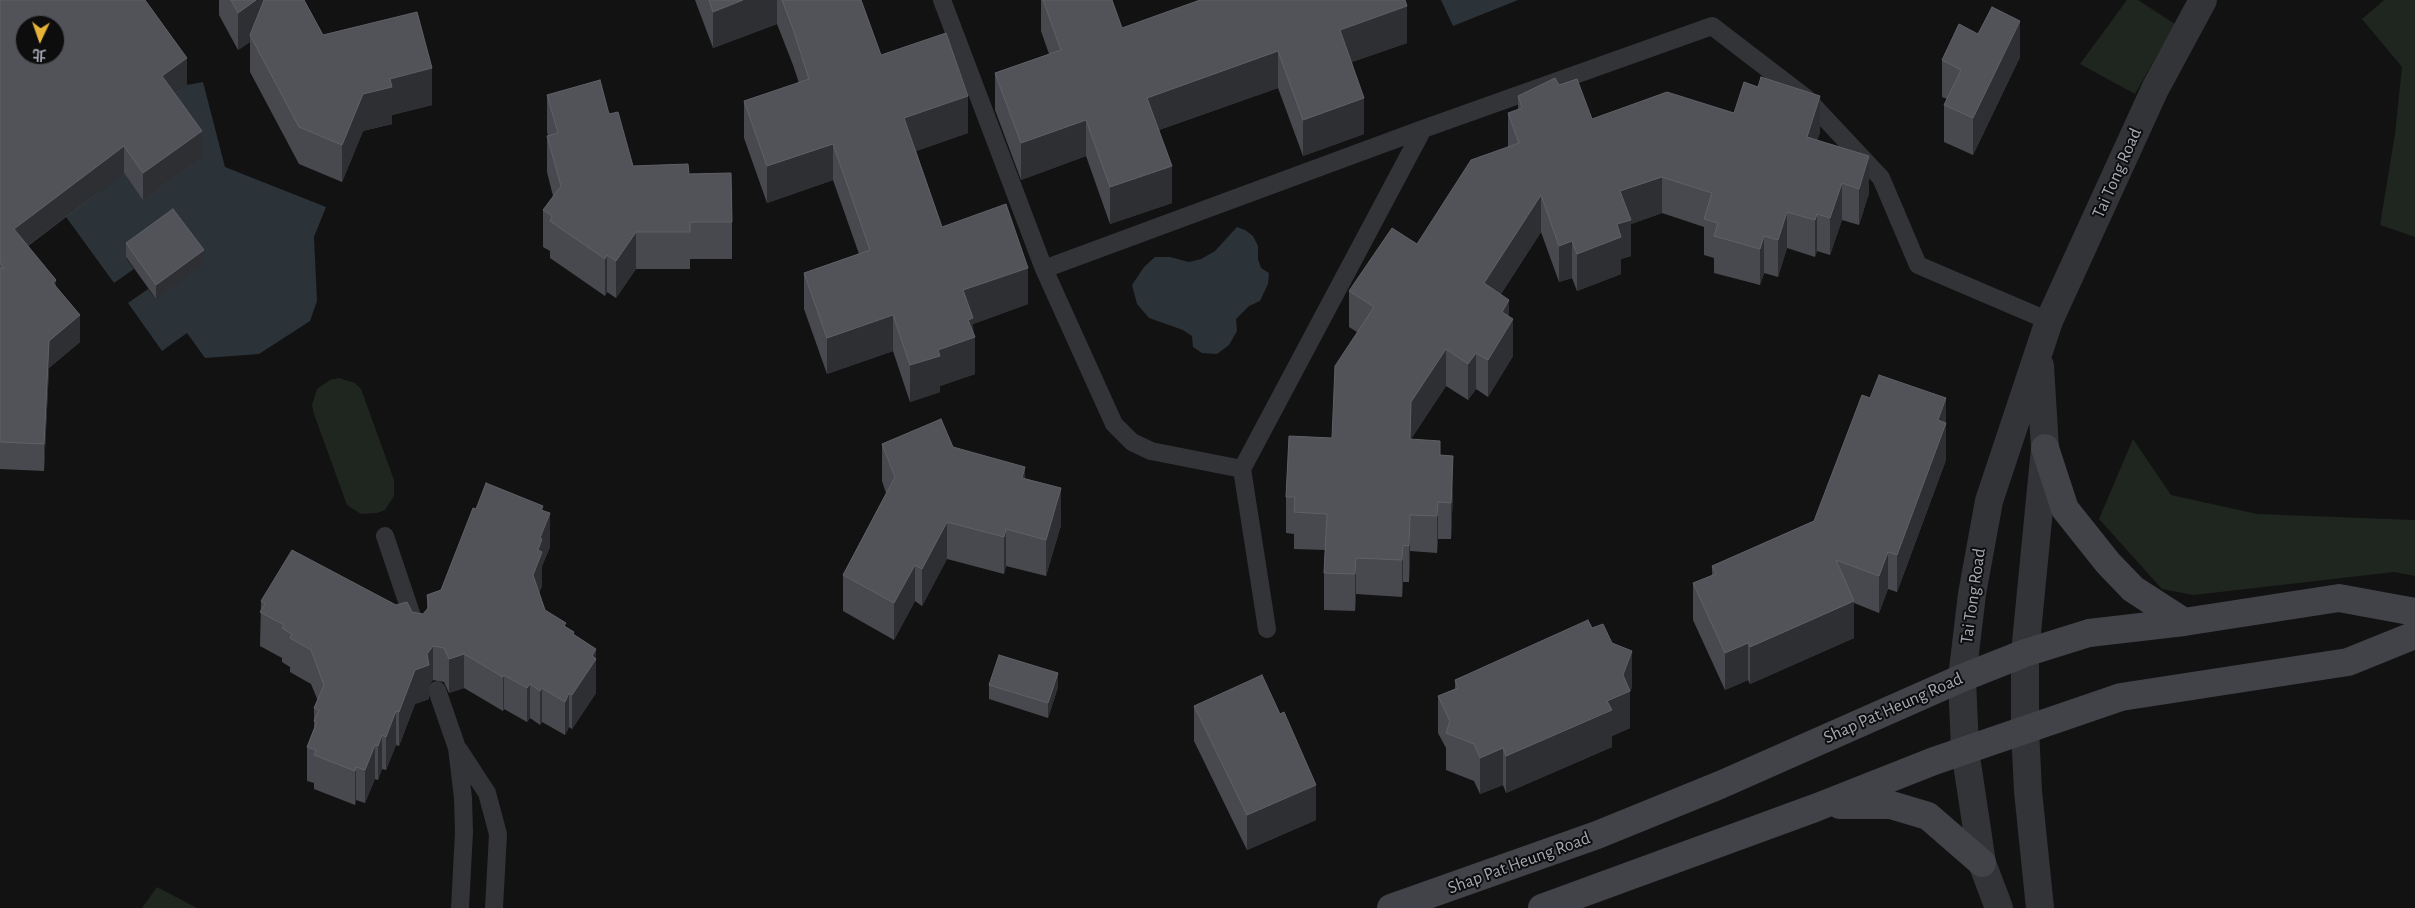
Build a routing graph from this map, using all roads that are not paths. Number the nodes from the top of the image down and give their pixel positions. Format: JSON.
{"nodes":[{"id":1,"x":942,"y":0,"type":"edge"},
{"id":2,"x":2203,"y":0,"type":"edge"},
{"id":3,"x":1423,"y":129,"type":"junction"},
{"id":4,"x":1044,"y":269,"type":"junction"},
{"id":5,"x":2049,"y":321,"type":"junction"},
{"id":6,"x":2040,"y":349,"type":"junction"},
{"id":7,"x":2044,"y":448,"type":"junction"},
{"id":8,"x":1242,"y":469,"type":"junction"},
{"id":9,"x":385,"y":536,"type":"dead end"},
{"id":10,"x":2415,"y":612,"type":"edge"},
{"id":11,"x":2184,"y":622,"type":"junction"},
{"id":12,"x":1267,"y":629,"type":"dead end"},
{"id":13,"x":2415,"y":635,"type":"edge"},
{"id":14,"x":419,"y":638,"type":"edge"},
{"id":15,"x":2025,"y":652,"type":"junction"},
{"id":16,"x":1962,"y":678,"type":"junction"},
{"id":17,"x":437,"y":690,"type":"edge"},
{"id":18,"x":2025,"y":729,"type":"junction"},
{"id":19,"x":457,"y":748,"type":"junction"},
{"id":20,"x":1965,"y":750,"type":"junction"},
{"id":21,"x":1815,"y":808,"type":"junction"},
{"id":22,"x":1982,"y":862,"type":"junction"},
{"id":23,"x":460,"y":908,"type":"edge"},
{"id":24,"x":494,"y":908,"type":"edge"},
{"id":25,"x":1391,"y":908,"type":"edge"},
{"id":26,"x":1542,"y":908,"type":"edge"},
{"id":27,"x":2000,"y":908,"type":"edge"},
{"id":28,"x":2040,"y":908,"type":"edge"}],
"edges":[{"from":1,"to":4,"type":"lane"},
{"from":2,"to":5,"type":"street","name":"Tai Tong Road"},
{"from":3,"to":4,"type":"lane"},
{"from":3,"to":5,"type":"lane"},
{"from":3,"to":8,"type":"lane"},
{"from":4,"to":8,"type":"lane"},
{"from":5,"to":6,"type":"street","name":"Tai Tong Road"},
{"from":6,"to":7,"type":"street","name":"Tai Tong Road"},
{"from":6,"to":16,"type":"street","name":"Tai Tong Road"},
{"from":7,"to":11,"type":"main road"},
{"from":7,"to":15,"type":"street","name":"Tai Tong Road"},
{"from":8,"to":12,"type":"lane"},
{"from":9,"to":14,"type":"lane"},
{"from":10,"to":11,"type":"main road","name":"Shap Pat Heung Road"},
{"from":11,"to":15,"type":"main road","name":"Shap Pat Heung Road"},
{"from":13,"to":18,"type":"main road"},
{"from":15,"to":16,"type":"main road","name":"Shap Pat Heung Road"},
{"from":15,"to":18,"type":"street","name":"Tai Tong Road"},
{"from":16,"to":20,"type":"street","name":"Tai Tong Road"},
{"from":16,"to":25,"type":"main road","name":"Shap Pat Heung Road"},
{"from":17,"to":19,"type":"lane"},
{"from":18,"to":20,"type":"main road"},
{"from":18,"to":28,"type":"street","name":"Tai Tong Road"},
{"from":19,"to":23,"type":"lane"},
{"from":19,"to":24,"type":"lane"},
{"from":20,"to":21,"type":"main road"},
{"from":20,"to":22,"type":"street","name":"Tai Tong Road"},
{"from":21,"to":22,"type":"main road"},
{"from":21,"to":26,"type":"main road"},
{"from":22,"to":27,"type":"street","name":"Tai Tong Road"}]}
